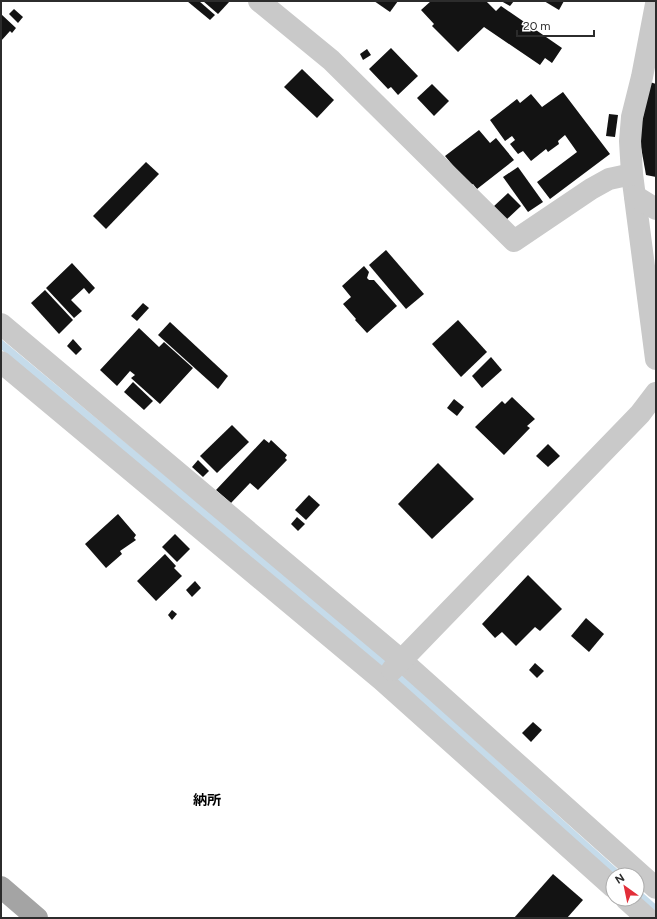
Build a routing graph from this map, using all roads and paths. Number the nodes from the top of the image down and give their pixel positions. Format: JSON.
{"nodes":[{"id":1,"x":259,"y":1,"type":"edge"},
{"id":2,"x":656,"y":4,"type":"edge"},
{"id":3,"x":632,"y":174,"type":"junction"},
{"id":4,"x":635,"y":196,"type":"junction"},
{"id":5,"x":656,"y":209,"type":"edge"},
{"id":6,"x":1,"y":324,"type":"edge"},
{"id":7,"x":656,"y":359,"type":"edge"},
{"id":8,"x":1,"y":362,"type":"edge"},
{"id":9,"x":656,"y":393,"type":"edge"},
{"id":10,"x":401,"y":660,"type":"junction"},
{"id":11,"x":382,"y":680,"type":"junction"},
{"id":12,"x":605,"y":880,"type":"edge"},
{"id":13,"x":1,"y":886,"type":"edge"},
{"id":14,"x":656,"y":888,"type":"edge"},
{"id":15,"x":635,"y":907,"type":"edge"},
{"id":16,"x":37,"y":918,"type":"edge"},
{"id":17,"x":647,"y":918,"type":"edge"}],
"edges":[{"from":1,"to":3,"type":"street"},
{"from":2,"to":3,"type":"street"},
{"from":3,"to":4,"type":"street"},
{"from":4,"to":5,"type":"street"},
{"from":4,"to":7,"type":"street"},
{"from":6,"to":10,"type":"street"},
{"from":8,"to":11,"type":"street"},
{"from":9,"to":10,"type":"street"},
{"from":10,"to":11,"type":"street"},
{"from":10,"to":14,"type":"street"},
{"from":11,"to":12,"type":"street"},
{"from":13,"to":16,"type":"main road"},
{"from":15,"to":17,"type":"street"}]}
